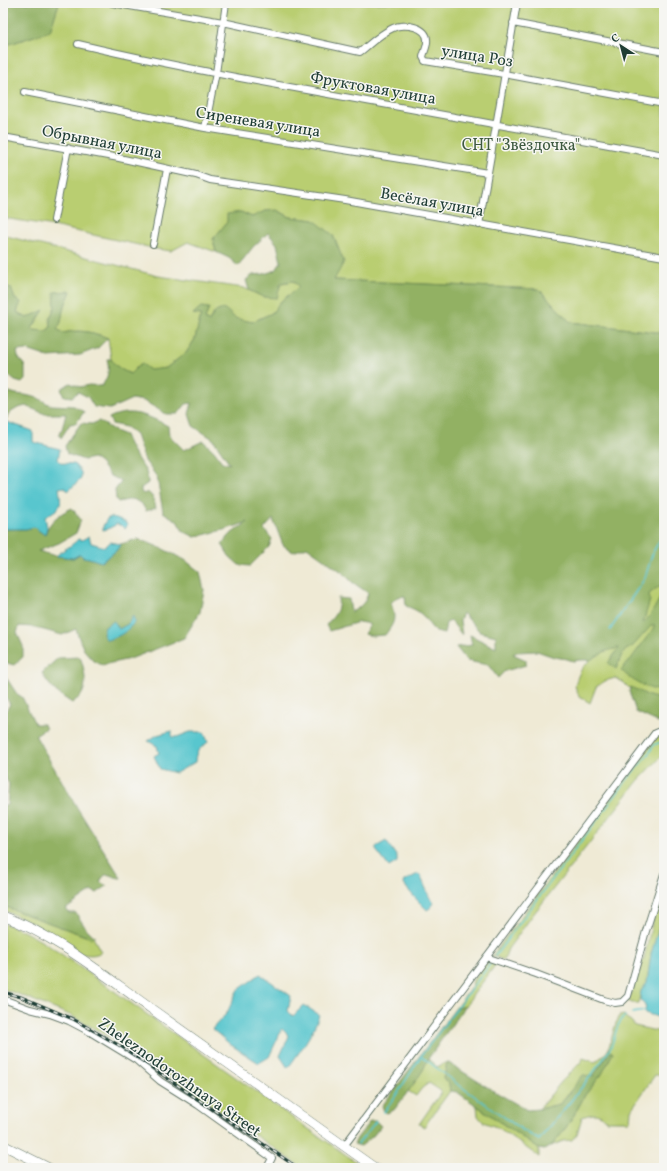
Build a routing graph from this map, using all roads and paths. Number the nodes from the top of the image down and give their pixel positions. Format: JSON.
{"nodes":[{"id":1,"x":112,"y":3,"type":"edge"},
{"id":2,"x":226,"y":3,"type":"edge"},
{"id":3,"x":517,"y":3,"type":"edge"},
{"id":4,"x":222,"y":22,"type":"junction"},
{"id":5,"x":513,"y":23,"type":"junction"},
{"id":6,"x":78,"y":44,"type":"dead end"},
{"id":7,"x":664,"y":52,"type":"edge"},
{"id":8,"x":216,"y":73,"type":"junction"},
{"id":9,"x":504,"y":74,"type":"junction"},
{"id":10,"x":26,"y":92,"type":"dead end"},
{"id":11,"x":664,"y":104,"type":"edge"},
{"id":12,"x":497,"y":124,"type":"junction"},
{"id":13,"x":205,"y":128,"type":"junction"},
{"id":14,"x":3,"y":137,"type":"edge"},
{"id":15,"x":68,"y":148,"type":"junction"},
{"id":16,"x":664,"y":155,"type":"edge"},
{"id":17,"x":167,"y":170,"type":"junction"},
{"id":18,"x":488,"y":173,"type":"junction"},
{"id":19,"x":196,"y":175,"type":"joint"},
{"id":20,"x":54,"y":220,"type":"dead end"},
{"id":21,"x":480,"y":225,"type":"junction"},
{"id":22,"x":153,"y":244,"type":"dead end"},
{"id":23,"x":664,"y":257,"type":"edge"},
{"id":24,"x":664,"y":731,"type":"edge"},
{"id":25,"x":664,"y":874,"type":"edge"},
{"id":26,"x":3,"y":916,"type":"edge"},
{"id":27,"x":486,"y":957,"type":"junction"},
{"id":28,"x":3,"y":999,"type":"edge"},
{"id":29,"x":3,"y":1145,"type":"edge"},
{"id":30,"x":344,"y":1146,"type":"junction"},
{"id":31,"x":49,"y":1168,"type":"edge"},
{"id":32,"x":267,"y":1168,"type":"edge"},
{"id":33,"x":375,"y":1168,"type":"edge"}],
"edges":[{"from":1,"to":4,"type":"street","name":"улица Роз"},
{"from":2,"to":4,"type":"street"},
{"from":3,"to":5,"type":"street"},
{"from":4,"to":8,"type":"street"},
{"from":4,"to":9,"type":"street","name":"улица Роз"},
{"from":5,"to":7,"type":"street"},
{"from":5,"to":9,"type":"street"},
{"from":6,"to":8,"type":"street","name":"Фруктовая улица"},
{"from":8,"to":12,"type":"street","name":"Фруктовая улица"},
{"from":8,"to":13,"type":"street"},
{"from":9,"to":11,"type":"street","name":"улица Роз"},
{"from":9,"to":12,"type":"street"},
{"from":10,"to":13,"type":"street","name":"Сиреневая улица"},
{"from":12,"to":16,"type":"street","name":"Фруктовая улица"},
{"from":12,"to":18,"type":"street"},
{"from":13,"to":18,"type":"street","name":"Сиреневая улица"},
{"from":14,"to":15,"type":"street","name":"Обрывная улица"},
{"from":15,"to":17,"type":"street","name":"Обрывная улица"},
{"from":15,"to":20,"type":"street"},
{"from":17,"to":19,"type":"street","name":"Обрывная улица"},
{"from":17,"to":22,"type":"street"},
{"from":18,"to":21,"type":"street"},
{"from":19,"to":21,"type":"street","name":"Весёлая улица"},
{"from":21,"to":23,"type":"street","name":"Весёлая улица"},
{"from":24,"to":27,"type":"street"},
{"from":25,"to":27,"type":"street"},
{"from":26,"to":30,"type":"main road"},
{"from":27,"to":30,"type":"street"},
{"from":28,"to":32,"type":"street","name":"Zheleznodorozhnaya Street"},
{"from":29,"to":31,"type":"main road"},
{"from":30,"to":33,"type":"main road"}]}
